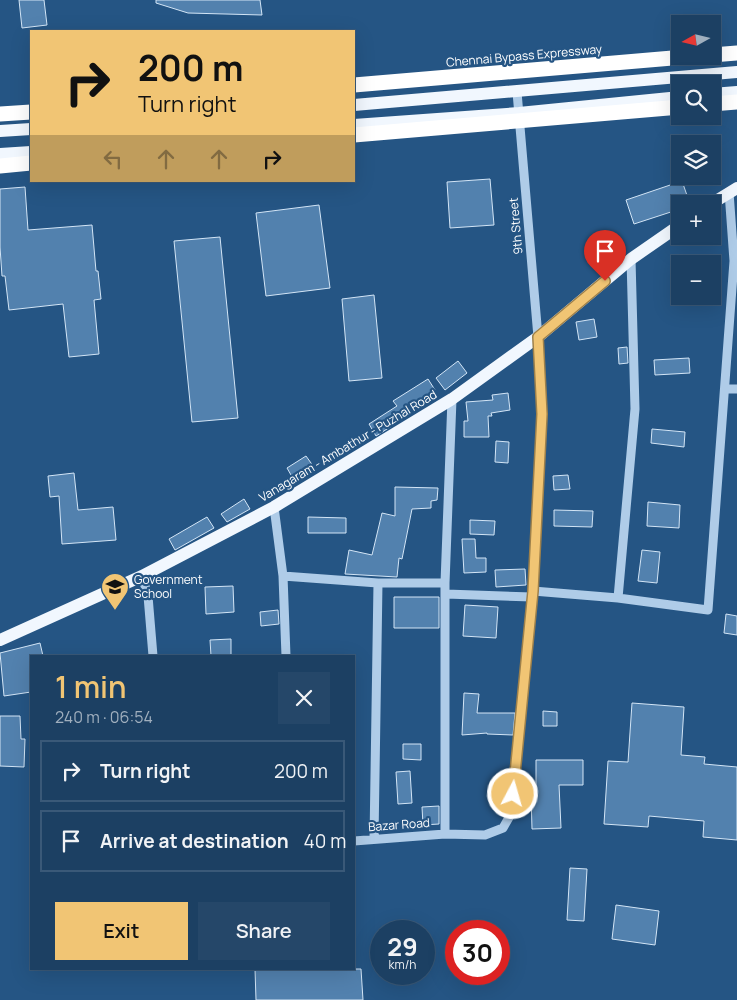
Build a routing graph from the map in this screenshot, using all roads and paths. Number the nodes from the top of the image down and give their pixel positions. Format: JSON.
{"nodes":[{"id":1,"x":737,"y":53,"type":"edge"},
{"id":2,"x":721,"y":54,"type":"edge"},
{"id":3,"x":671,"y":58,"type":"edge"},
{"id":4,"x":737,"y":72,"type":"edge"},
{"id":5,"x":355,"y":85,"type":"edge"},
{"id":6,"x":518,"y":92,"type":"junction"},
{"id":7,"x":737,"y":92,"type":"edge"},
{"id":8,"x":721,"y":93,"type":"edge"},
{"id":9,"x":671,"y":98,"type":"edge"},
{"id":10,"x":737,"y":102,"type":"edge"},
{"id":11,"x":721,"y":103,"type":"edge"},
{"id":12,"x":355,"y":105,"type":"edge"},
{"id":13,"x":671,"y":108,"type":"edge"},
{"id":14,"x":30,"y":112,"type":"edge"},
{"id":15,"x":519,"y":113,"type":"junction"},
{"id":16,"x":0,"y":114,"type":"edge"},
{"id":17,"x":355,"y":125,"type":"edge"},
{"id":18,"x":30,"y":129,"type":"edge"},
{"id":19,"x":0,"y":132,"type":"edge"},
{"id":20,"x":355,"y":135,"type":"edge"},
{"id":21,"x":30,"y":152,"type":"edge"},
{"id":22,"x":0,"y":154,"type":"edge"},
{"id":23,"x":30,"y":163,"type":"edge"},
{"id":24,"x":0,"y":166,"type":"edge"},
{"id":25,"x":733,"y":190,"type":"edge"},
{"id":26,"x":721,"y":198,"type":"edge"},
{"id":27,"x":671,"y":231,"type":"edge"},
{"id":28,"x":631,"y":259,"type":"junction"},
{"id":29,"x":538,"y":337,"type":"junction"},
{"id":30,"x":725,"y":389,"type":"junction"},
{"id":31,"x":737,"y":389,"type":"edge"},
{"id":32,"x":452,"y":399,"type":"junction"},
{"id":33,"x":274,"y":508,"type":"junction"},
{"id":34,"x":142,"y":576,"type":"junction"},
{"id":35,"x":283,"y":576,"type":"junction"},
{"id":36,"x":378,"y":583,"type":"junction"},
{"id":37,"x":446,"y":583,"type":"junction"},
{"id":38,"x":446,"y":594,"type":"junction"},
{"id":39,"x":533,"y":594,"type":"junction"},
{"id":40,"x":618,"y":598,"type":"junction"},
{"id":41,"x":0,"y":640,"type":"edge"},
{"id":42,"x":153,"y":655,"type":"edge"},
{"id":43,"x":286,"y":655,"type":"edge"},
{"id":44,"x":445,"y":834,"type":"junction"},
{"id":45,"x":374,"y":839,"type":"junction"},
{"id":46,"x":355,"y":841,"type":"edge"}],
"edges":[{"from":1,"to":2,"type":"highway"},
{"from":3,"to":5,"type":"highway","name":"Chennai Bypass Expressway"},
{"from":4,"to":6,"type":"main road"},
{"from":6,"to":12,"type":"main road"},
{"from":6,"to":15,"type":"street","name":"9th Street"},
{"from":7,"to":8,"type":"main road"},
{"from":9,"to":15,"type":"main road"},
{"from":10,"to":11,"type":"highway"},
{"from":13,"to":20,"type":"highway","bridge":true},
{"from":14,"to":16,"type":"highway"},
{"from":15,"to":17,"type":"main road"},
{"from":15,"to":29,"type":"street","name":"9th Street"},
{"from":18,"to":19,"type":"main road"},
{"from":21,"to":22,"type":"main road"},
{"from":23,"to":24,"type":"highway"},
{"from":25,"to":26,"type":"main road"},
{"from":25,"to":30,"type":"street"},
{"from":27,"to":28,"type":"main road","name":"Vanagaram - Ambathur - Puzhal Road"},
{"from":28,"to":29,"type":"main road","name":"Vanagaram - Ambathur - Puzhal Road"},
{"from":28,"to":40,"type":"street"},
{"from":29,"to":32,"type":"main road","name":"Vanagaram - Ambathur - Puzhal Road"},
{"from":29,"to":39,"type":"street","name":"9th Street"},
{"from":30,"to":31,"type":"street"},
{"from":30,"to":40,"type":"street"},
{"from":32,"to":33,"type":"main road","name":"Vanagaram - Ambathur - Puzhal Road"},
{"from":32,"to":37,"type":"street"},
{"from":33,"to":34,"type":"main road","name":"Vanagaram - Ambathur - Puzhal Road"},
{"from":33,"to":35,"type":"street"},
{"from":34,"to":41,"type":"main road","name":"Vanagaram - Ambathur - Puzhal Road"},
{"from":34,"to":42,"type":"street"},
{"from":35,"to":36,"type":"street"},
{"from":35,"to":43,"type":"street"},
{"from":36,"to":37,"type":"street"},
{"from":36,"to":45,"type":"street"},
{"from":37,"to":38,"type":"street"},
{"from":38,"to":39,"type":"street"},
{"from":38,"to":44,"type":"street"},
{"from":39,"to":40,"type":"street"},
{"from":39,"to":44,"type":"street","name":"Bazar Road"},
{"from":44,"to":45,"type":"street","name":"Bazar Road"},
{"from":45,"to":46,"type":"street","name":"Bazar Road"}]}
